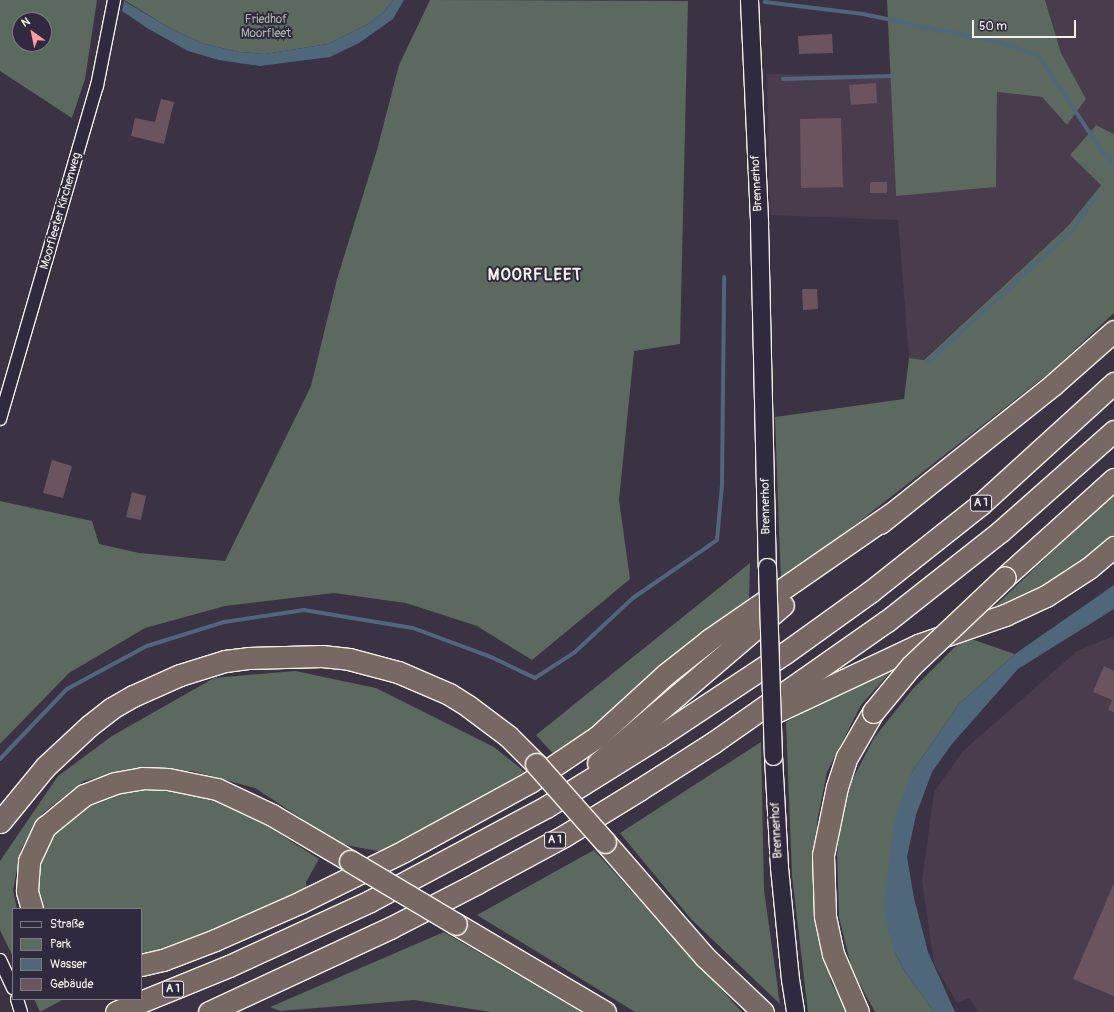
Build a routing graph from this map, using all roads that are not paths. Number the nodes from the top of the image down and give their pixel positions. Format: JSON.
{"nodes":[{"id":1,"x":114,"y":0,"type":"edge"},
{"id":2,"x":749,"y":0,"type":"edge"},
{"id":3,"x":1114,"y":331,"type":"edge"},
{"id":4,"x":1114,"y":384,"type":"edge"},
{"id":5,"x":0,"y":419,"type":"edge"},
{"id":6,"x":1114,"y":431,"type":"edge"},
{"id":7,"x":1114,"y":479,"type":"edge"},
{"id":8,"x":891,"y":514,"type":"junction"},
{"id":9,"x":1114,"y":547,"type":"edge"},
{"id":10,"x":714,"y":742,"type":"junction"},
{"id":11,"x":546,"y":807,"type":"junction"},
{"id":12,"x":0,"y":822,"type":"edge"},
{"id":13,"x":32,"y":908,"type":"edge"},
{"id":14,"x":0,"y":960,"type":"edge"},
{"id":15,"x":142,"y":965,"type":"edge"},
{"id":16,"x":12,"y":986,"type":"edge"},
{"id":17,"x":17,"y":1000,"type":"edge"},
{"id":18,"x":21,"y":1012,"type":"edge"},
{"id":19,"x":116,"y":1012,"type":"edge"},
{"id":20,"x":209,"y":1012,"type":"edge"},
{"id":21,"x":605,"y":1012,"type":"edge"},
{"id":22,"x":763,"y":1012,"type":"edge"},
{"id":23,"x":795,"y":1012,"type":"edge"},
{"id":24,"x":858,"y":1012,"type":"edge"}],
"edges":[{"from":1,"to":5,"type":"street","name":"Moorfleeter Kirchenweg"},
{"from":2,"to":23,"type":"street","name":"Brennerhof","bridge":true},
{"from":3,"to":8,"type":"highway"},
{"from":4,"to":11,"type":"highway","number":"A 1"},
{"from":6,"to":10,"type":"highway","number":"A 1"},
{"from":7,"to":24,"type":"highway","bridge":true},
{"from":8,"to":11,"type":"highway"},
{"from":8,"to":15,"type":"highway"},
{"from":9,"to":10,"type":"highway"},
{"from":10,"to":20,"type":"highway","number":"A 1"},
{"from":11,"to":19,"type":"highway","number":"A 1"},
{"from":12,"to":22,"type":"highway","bridge":true},
{"from":13,"to":21,"type":"highway","bridge":true},
{"from":14,"to":16,"type":"street"},
{"from":17,"to":18,"type":"street"}]}
